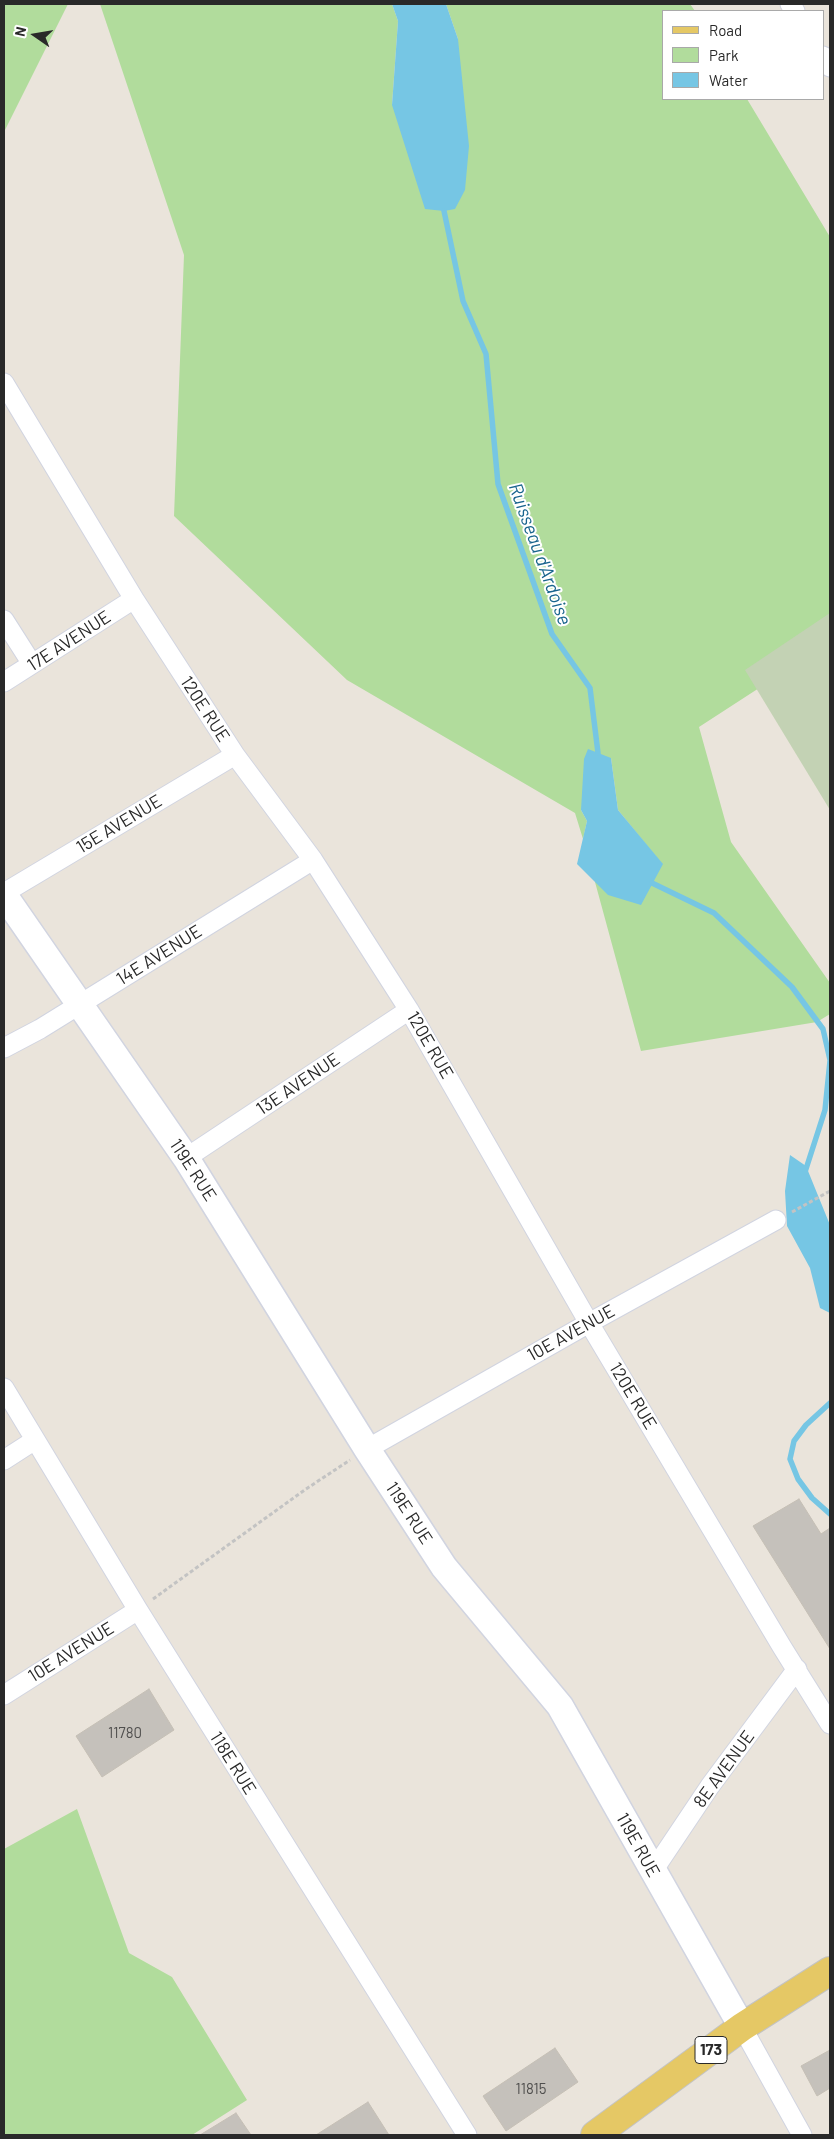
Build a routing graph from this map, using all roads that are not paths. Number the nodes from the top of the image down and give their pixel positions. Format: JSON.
{"nodes":[{"id":1,"x":4,"y":384,"type":"edge"},
{"id":2,"x":134,"y":599,"type":"junction"},
{"id":3,"x":4,"y":620,"type":"edge"},
{"id":4,"x":32,"y":664,"type":"junction"},
{"id":5,"x":4,"y":682,"type":"edge"},
{"id":6,"x":235,"y":755,"type":"junction"},
{"id":7,"x":313,"y":860,"type":"junction"},
{"id":8,"x":4,"y":894,"type":"edge"},
{"id":9,"x":79,"y":1004,"type":"junction"},
{"id":10,"x":409,"y":1010,"type":"junction"},
{"id":11,"x":4,"y":1048,"type":"edge"},
{"id":12,"x":186,"y":1158,"type":"junction"},
{"id":13,"x":776,"y":1220,"type":"road end"},
{"id":14,"x":589,"y":1322,"type":"junction"},
{"id":15,"x":4,"y":1388,"type":"edge"},
{"id":16,"x":35,"y":1440,"type":"junction"},
{"id":17,"x":367,"y":1449,"type":"junction"},
{"id":18,"x":4,"y":1460,"type":"edge"},
{"id":19,"x":138,"y":1610,"type":"junction"},
{"id":20,"x":797,"y":1669,"type":"junction"},
{"id":21,"x":4,"y":1695,"type":"edge"},
{"id":22,"x":830,"y":1724,"type":"edge"},
{"id":23,"x":653,"y":1871,"type":"junction"},
{"id":24,"x":830,"y":1971,"type":"edge"},
{"id":25,"x":742,"y":2027,"type":"junction"},
{"id":26,"x":467,"y":2135,"type":"edge"},
{"id":27,"x":595,"y":2135,"type":"edge"},
{"id":28,"x":802,"y":2135,"type":"edge"}],
"edges":[{"from":1,"to":2,"type":"street","name":"120E RUE"},
{"from":2,"to":4,"type":"street","name":"17E AVENUE"},
{"from":2,"to":6,"type":"street","name":"120E RUE"},
{"from":3,"to":4,"type":"street"},
{"from":4,"to":5,"type":"street","name":"17E AVENUE"},
{"from":6,"to":7,"type":"street","name":"120E RUE"},
{"from":6,"to":8,"type":"street","name":"15E AVENUE"},
{"from":7,"to":9,"type":"street","name":"14E AVENUE"},
{"from":7,"to":10,"type":"street","name":"120E RUE"},
{"from":8,"to":9,"type":"street","name":"119E RUE"},
{"from":9,"to":11,"type":"street","name":"14E AVENUE"},
{"from":9,"to":12,"type":"street","name":"119E RUE"},
{"from":10,"to":12,"type":"street","name":"13E AVENUE"},
{"from":10,"to":14,"type":"street","name":"120E RUE"},
{"from":12,"to":17,"type":"street","name":"119E RUE"},
{"from":13,"to":14,"type":"street","name":"10E AVENUE"},
{"from":14,"to":17,"type":"street","name":"10E AVENUE"},
{"from":14,"to":20,"type":"street","name":"120E RUE"},
{"from":15,"to":16,"type":"street","name":"118E RUE"},
{"from":16,"to":18,"type":"street"},
{"from":16,"to":19,"type":"street","name":"118E RUE"},
{"from":17,"to":23,"type":"street","name":"119E RUE"},
{"from":19,"to":21,"type":"street","name":"10E AVENUE"},
{"from":19,"to":26,"type":"street","name":"118E RUE"},
{"from":20,"to":22,"type":"street","name":"120E RUE"},
{"from":20,"to":23,"type":"street","name":"8E AVENUE"},
{"from":23,"to":25,"type":"street","name":"119E RUE"},
{"from":24,"to":25,"type":"main road","number":"173"},
{"from":25,"to":27,"type":"main road","number":"173"},
{"from":25,"to":28,"type":"street","name":"119E RUE"}]}
